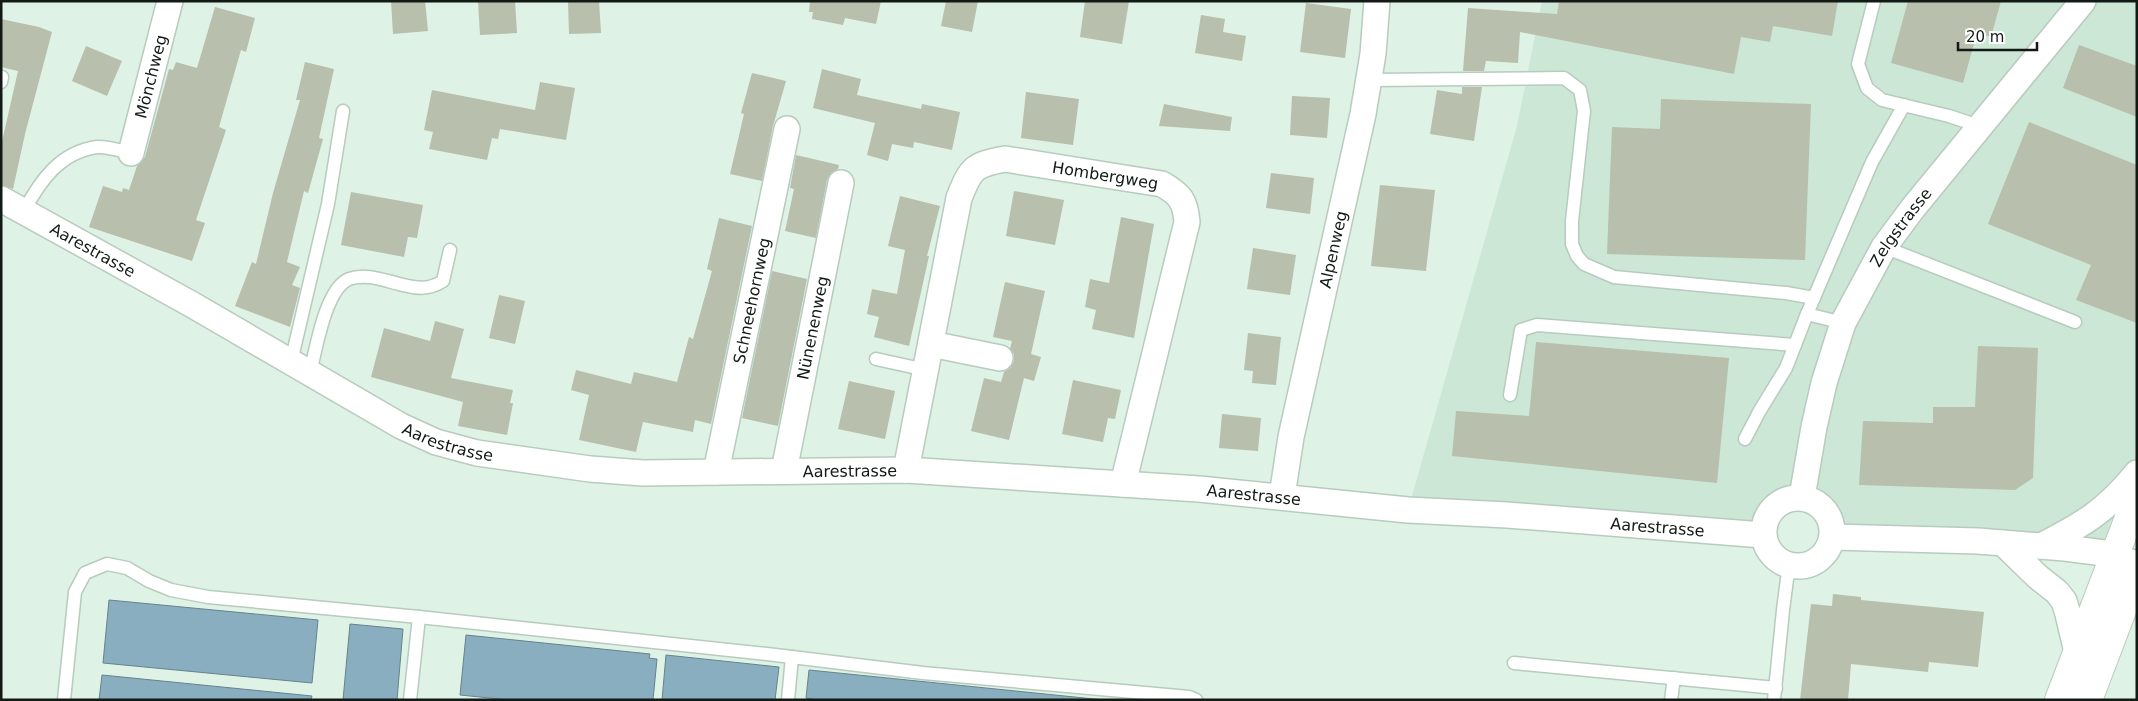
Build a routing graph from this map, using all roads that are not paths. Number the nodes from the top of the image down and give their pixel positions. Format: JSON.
{"nodes":[{"id":1,"x":170,"y":1,"type":"edge"},
{"id":2,"x":1377,"y":1,"type":"edge"},
{"id":3,"x":1874,"y":1,"type":"edge"},
{"id":4,"x":2083,"y":1,"type":"edge"},
{"id":5,"x":1369,"y":80,"type":"junction"},
{"id":6,"x":1904,"y":106,"type":"junction"},
{"id":7,"x":343,"y":111,"type":"dead end"},
{"id":8,"x":1979,"y":126,"type":"junction"},
{"id":9,"x":787,"y":129,"type":"dead end"},
{"id":10,"x":131,"y":153,"type":"joint"},
{"id":11,"x":841,"y":183,"type":"dead end"},
{"id":12,"x":1,"y":199,"type":"edge"},
{"id":13,"x":24,"y":211,"type":"junction"},
{"id":14,"x":1884,"y":247,"type":"junction"},
{"id":15,"x":450,"y":250,"type":"dead end"},
{"id":16,"x":1814,"y":298,"type":"junction"},
{"id":17,"x":1807,"y":314,"type":"junction"},
{"id":18,"x":2075,"y":322,"type":"dead end"},
{"id":19,"x":1843,"y":323,"type":"junction"},
{"id":20,"x":931,"y":344,"type":"junction"},
{"id":21,"x":1795,"y":345,"type":"junction"},
{"id":22,"x":1000,"y":358,"type":"dead end"},
{"id":23,"x":876,"y":359,"type":"dead end"},
{"id":24,"x":301,"y":368,"type":"junction"},
{"id":25,"x":926,"y":370,"type":"junction"},
{"id":26,"x":1510,"y":395,"type":"dead end"},
{"id":27,"x":1745,"y":439,"type":"dead end"},
{"id":28,"x":906,"y":470,"type":"junction"},
{"id":29,"x":784,"y":471,"type":"junction"},
{"id":30,"x":716,"y":472,"type":"junction"},
{"id":31,"x":2137,"y":472,"type":"edge"},
{"id":32,"x":1123,"y":484,"type":"junction"},
{"id":33,"x":1282,"y":496,"type":"junction"},
{"id":34,"x":1802,"y":497,"type":"junction"},
{"id":35,"x":2137,"y":497,"type":"edge"},
{"id":36,"x":1763,"y":535,"type":"junction"},
{"id":37,"x":1832,"y":537,"type":"junction"},
{"id":38,"x":2003,"y":543,"type":"junction"},
{"id":39,"x":2041,"y":546,"type":"junction"},
{"id":40,"x":2125,"y":560,"type":"edge"},
{"id":41,"x":1791,"y":566,"type":"junction"},
{"id":42,"x":2137,"y":571,"type":"edge"},
{"id":43,"x":419,"y":617,"type":"junction"},
{"id":44,"x":2076,"y":652,"type":"junction"},
{"id":45,"x":792,"y":657,"type":"junction"},
{"id":46,"x":1514,"y":663,"type":"dead end"},
{"id":47,"x":1674,"y":678,"type":"junction"},
{"id":48,"x":1775,"y":694,"type":"edge"},
{"id":49,"x":64,"y":700,"type":"edge"},
{"id":50,"x":410,"y":700,"type":"edge"},
{"id":51,"x":788,"y":700,"type":"edge"},
{"id":52,"x":1196,"y":700,"type":"edge"},
{"id":53,"x":1671,"y":700,"type":"edge"},
{"id":54,"x":2059,"y":700,"type":"edge"},
{"id":55,"x":2088,"y":700,"type":"edge"}],
"edges":[{"from":1,"to":10,"type":"street","name":"Mönchweg"},
{"from":2,"to":5,"type":"street","name":"Alpenweg"},
{"from":3,"to":6,"type":"lane"},
{"from":4,"to":8,"type":"street","name":"Zelgstrasse"},
{"from":5,"to":16,"type":"lane"},
{"from":5,"to":33,"type":"street","name":"Alpenweg"},
{"from":6,"to":8,"type":"lane"},
{"from":6,"to":16,"type":"lane"},
{"from":7,"to":24,"type":"lane"},
{"from":8,"to":14,"type":"street","name":"Zelgstrasse"},
{"from":9,"to":30,"type":"street","name":"Schneehornweg"},
{"from":10,"to":13,"type":"lane"},
{"from":11,"to":29,"type":"street","name":"Nünenenweg"},
{"from":12,"to":13,"type":"street","name":"Aarestrasse"},
{"from":13,"to":24,"type":"street","name":"Aarestrasse"},
{"from":14,"to":18,"type":"lane"},
{"from":14,"to":19,"type":"street","name":"Zelgstrasse"},
{"from":15,"to":24,"type":"lane"},
{"from":16,"to":17,"type":"lane"},
{"from":17,"to":19,"type":"lane"},
{"from":17,"to":21,"type":"lane"},
{"from":19,"to":34,"type":"street","name":"Zelgstrasse"},
{"from":20,"to":22,"type":"street"},
{"from":20,"to":25,"type":"street","name":"Hombergweg"},
{"from":20,"to":32,"type":"street","name":"Hombergweg"},
{"from":21,"to":26,"type":"lane"},
{"from":21,"to":27,"type":"lane"},
{"from":23,"to":25,"type":"lane"},
{"from":24,"to":30,"type":"street","name":"Aarestrasse"},
{"from":25,"to":28,"type":"street","name":"Hombergweg"},
{"from":28,"to":29,"type":"street","name":"Aarestrasse"},
{"from":28,"to":32,"type":"street","name":"Aarestrasse"},
{"from":29,"to":30,"type":"street","name":"Aarestrasse"},
{"from":31,"to":39,"type":"street"},
{"from":32,"to":33,"type":"street","name":"Aarestrasse"},
{"from":33,"to":36,"type":"street","name":"Aarestrasse"},
{"from":34,"to":36,"type":"street"},
{"from":34,"to":37,"type":"street"},
{"from":35,"to":40,"type":"main road"},
{"from":36,"to":41,"type":"street"},
{"from":37,"to":38,"type":"street"},
{"from":37,"to":41,"type":"street"},
{"from":38,"to":39,"type":"street"},
{"from":38,"to":44,"type":"street"},
{"from":39,"to":40,"type":"street"},
{"from":40,"to":44,"type":"main road"},
{"from":41,"to":48,"type":"lane"},
{"from":42,"to":55,"type":"main road"},
{"from":43,"to":45,"type":"lane"},
{"from":43,"to":49,"type":"lane"},
{"from":43,"to":50,"type":"lane"},
{"from":44,"to":54,"type":"main road"},
{"from":45,"to":51,"type":"lane"},
{"from":45,"to":52,"type":"lane"},
{"from":46,"to":47,"type":"lane"},
{"from":47,"to":48,"type":"lane"},
{"from":47,"to":53,"type":"lane"}]}
